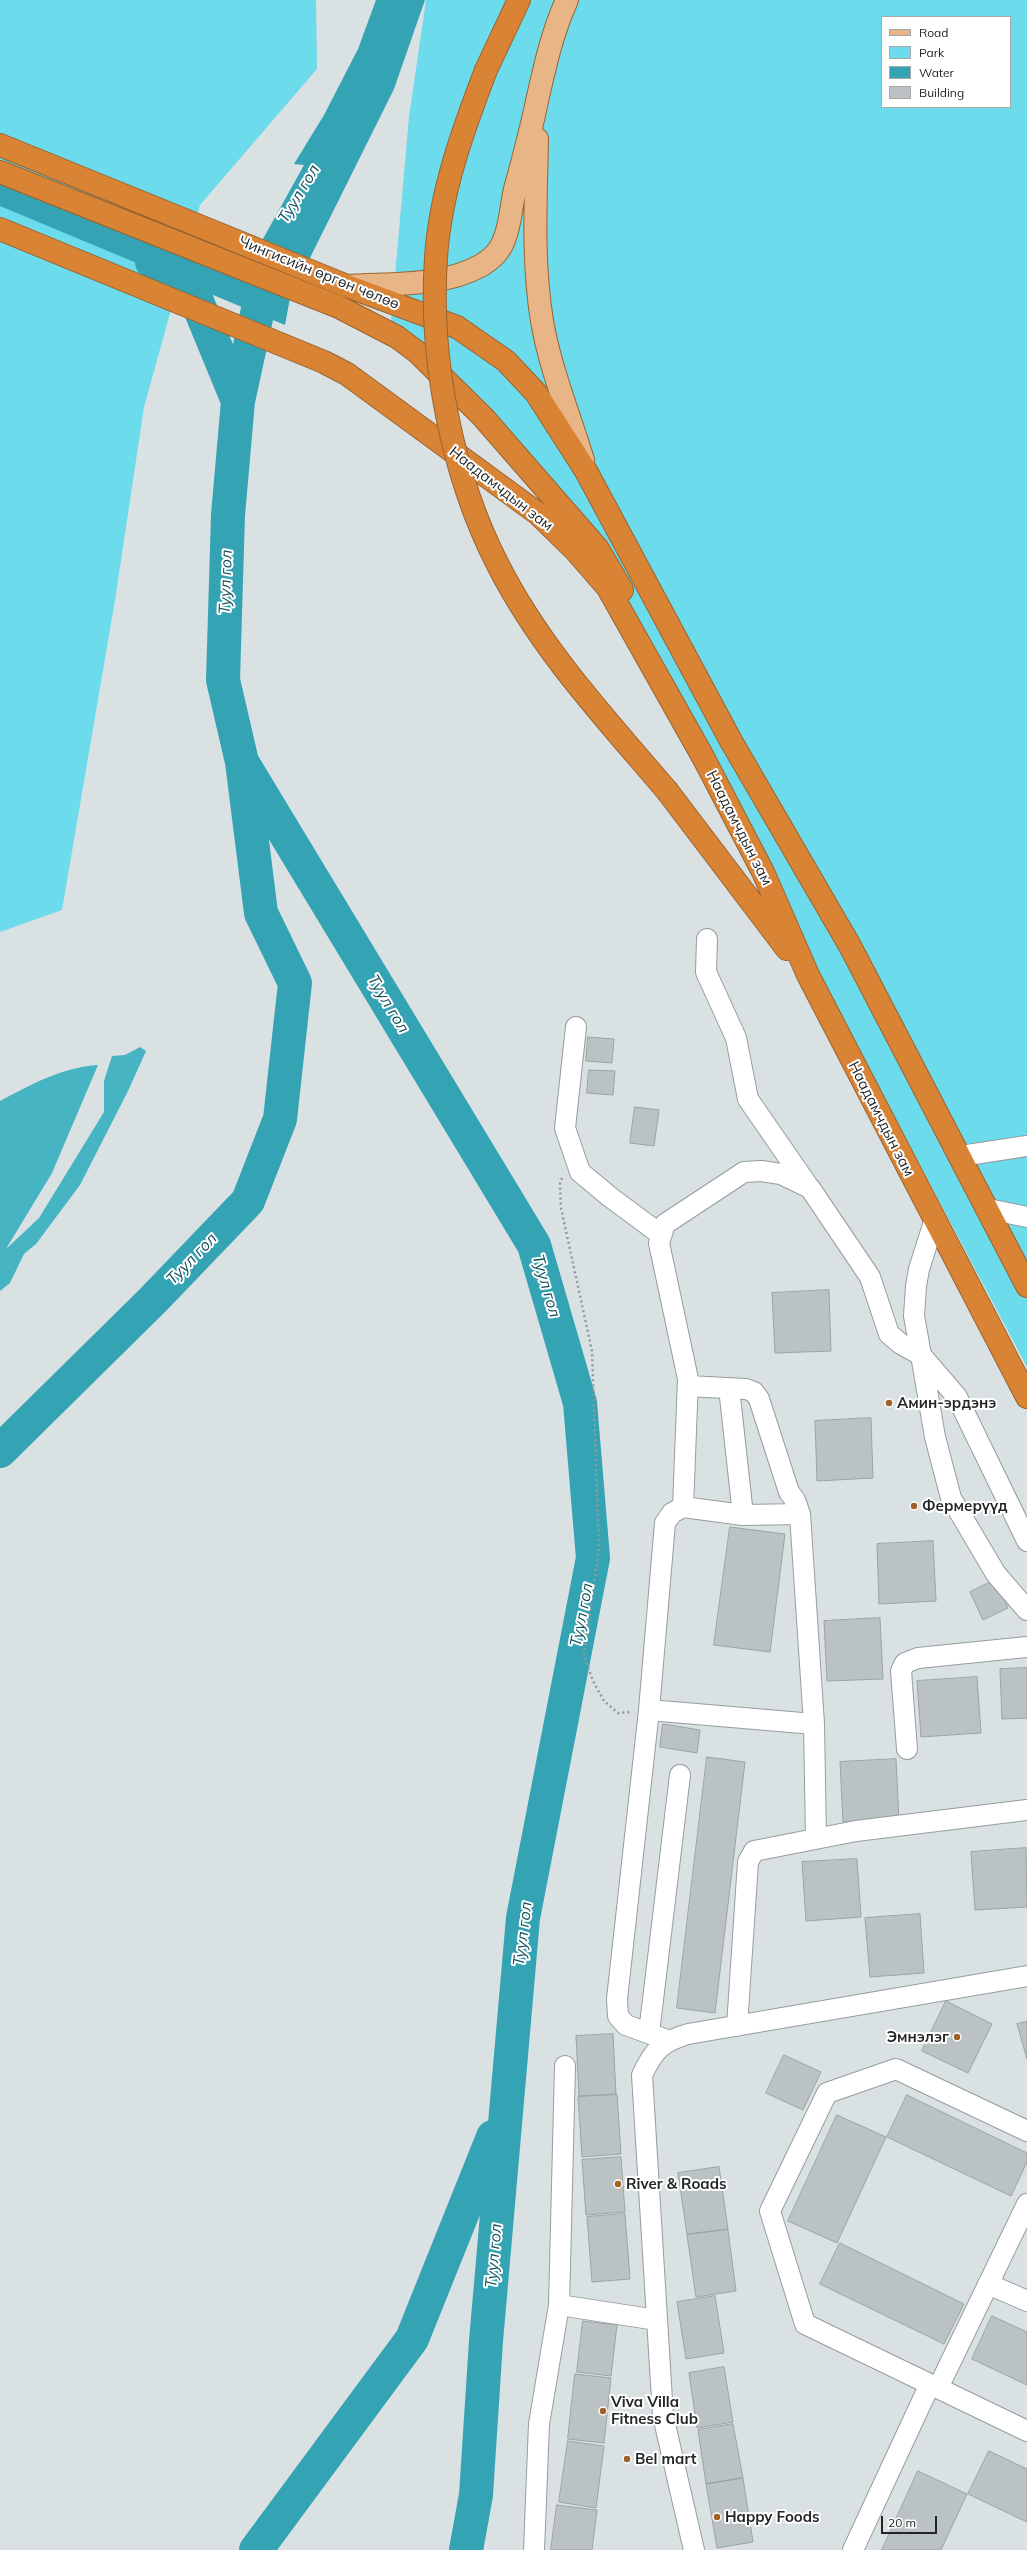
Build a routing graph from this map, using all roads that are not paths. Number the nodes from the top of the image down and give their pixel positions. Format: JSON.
{"nodes":[{"id":1,"x":519,"y":0,"type":"edge"},
{"id":2,"x":567,"y":0,"type":"edge"},
{"id":3,"x":538,"y":100,"type":"junction"},
{"id":4,"x":0,"y":144,"type":"edge"},
{"id":5,"x":0,"y":172,"type":"edge"},
{"id":6,"x":0,"y":229,"type":"edge"},
{"id":7,"x":347,"y":286,"type":"junction"},
{"id":8,"x":586,"y":471,"type":"junction"},
{"id":9,"x":703,"y":757,"type":"junction"},
{"id":10,"x":707,"y":939,"type":"dead end"},
{"id":11,"x":808,"y":975,"type":"junction"},
{"id":12,"x":576,"y":1027,"type":"dead end"},
{"id":13,"x":1027,"y":1146,"type":"edge"},
{"id":14,"x":961,"y":1156,"type":"junction"},
{"id":15,"x":810,"y":1188,"type":"junction"},
{"id":16,"x":988,"y":1209,"type":"junction"},
{"id":17,"x":1027,"y":1218,"type":"edge"},
{"id":18,"x":934,"y":1222,"type":"junction"},
{"id":19,"x":660,"y":1234,"type":"junction"},
{"id":20,"x":1027,"y":1286,"type":"edge"},
{"id":21,"x":921,"y":1355,"type":"junction"},
{"id":22,"x":688,"y":1386,"type":"junction"},
{"id":23,"x":729,"y":1388,"type":"junction"},
{"id":24,"x":1027,"y":1398,"type":"edge"},
{"id":25,"x":682,"y":1507,"type":"junction"},
{"id":26,"x":800,"y":1514,"type":"junction"},
{"id":27,"x":743,"y":1515,"type":"junction"},
{"id":28,"x":1027,"y":1541,"type":"edge"},
{"id":29,"x":1027,"y":1610,"type":"edge"},
{"id":30,"x":1027,"y":1647,"type":"edge"},
{"id":31,"x":650,"y":1710,"type":"junction"},
{"id":32,"x":814,"y":1724,"type":"junction"},
{"id":33,"x":907,"y":1749,"type":"dead end"},
{"id":34,"x":680,"y":1775,"type":"dead end"},
{"id":35,"x":1027,"y":1810,"type":"edge"},
{"id":36,"x":816,"y":1839,"type":"junction"},
{"id":37,"x":1027,"y":1976,"type":"edge"},
{"id":38,"x":737,"y":2026,"type":"junction"},
{"id":39,"x":649,"y":2034,"type":"junction"},
{"id":40,"x":667,"y":2040,"type":"junction"},
{"id":41,"x":565,"y":2066,"type":"dead end"},
{"id":42,"x":1027,"y":2130,"type":"edge"},
{"id":43,"x":1027,"y":2204,"type":"edge"},
{"id":44,"x":1020,"y":2236,"type":"edge"},
{"id":45,"x":988,"y":2284,"type":"junction"},
{"id":46,"x":1027,"y":2301,"type":"edge"},
{"id":47,"x":559,"y":2305,"type":"junction"},
{"id":48,"x":657,"y":2320,"type":"junction"},
{"id":49,"x":934,"y":2386,"type":"junction"},
{"id":50,"x":1027,"y":2430,"type":"edge"},
{"id":51,"x":534,"y":2550,"type":"edge"},
{"id":52,"x":694,"y":2550,"type":"edge"},
{"id":53,"x":852,"y":2550,"type":"edge"}],
"edges":[{"from":1,"to":11,"type":"highway","bridge":true},
{"from":2,"to":3,"type":"main road"},
{"from":3,"to":7,"type":"main road"},
{"from":3,"to":8,"type":"main road"},
{"from":4,"to":7,"type":"highway","name":"Чингисийн өргөн чөлөө"},
{"from":5,"to":9,"type":"highway"},
{"from":6,"to":9,"type":"highway","name":"Наадамчдын зам"},
{"from":7,"to":8,"type":"highway","name":"Чингисийн өргөн чөлөө"},
{"from":8,"to":14,"type":"highway"},
{"from":9,"to":11,"type":"highway","name":"Наадамчдын зам"},
{"from":10,"to":15,"type":"street"},
{"from":11,"to":18,"type":"highway","name":"Наадамчдын зам"},
{"from":12,"to":19,"type":"street"},
{"from":13,"to":14,"type":"street"},
{"from":14,"to":16,"type":"highway"},
{"from":15,"to":19,"type":"street"},
{"from":15,"to":21,"type":"street"},
{"from":16,"to":17,"type":"street"},
{"from":16,"to":20,"type":"highway"},
{"from":18,"to":21,"type":"street"},
{"from":18,"to":24,"type":"highway","name":"Наадамчдын зам"},
{"from":19,"to":22,"type":"street"},
{"from":21,"to":28,"type":"street"},
{"from":21,"to":29,"type":"street"},
{"from":22,"to":23,"type":"street"},
{"from":22,"to":25,"type":"street"},
{"from":23,"to":26,"type":"street"},
{"from":23,"to":27,"type":"street"},
{"from":25,"to":27,"type":"street"},
{"from":25,"to":31,"type":"street"},
{"from":26,"to":27,"type":"street"},
{"from":26,"to":32,"type":"street"},
{"from":30,"to":33,"type":"street"},
{"from":31,"to":32,"type":"street"},
{"from":31,"to":39,"type":"street"},
{"from":32,"to":36,"type":"street"},
{"from":34,"to":39,"type":"street"},
{"from":35,"to":36,"type":"street"},
{"from":36,"to":38,"type":"street"},
{"from":37,"to":38,"type":"street"},
{"from":38,"to":40,"type":"street"},
{"from":39,"to":40,"type":"street"},
{"from":40,"to":48,"type":"street"},
{"from":41,"to":47,"type":"street"},
{"from":42,"to":49,"type":"street"},
{"from":43,"to":44,"type":"street"},
{"from":44,"to":45,"type":"street"},
{"from":45,"to":46,"type":"street"},
{"from":45,"to":49,"type":"street"},
{"from":47,"to":48,"type":"street"},
{"from":47,"to":51,"type":"street"},
{"from":48,"to":52,"type":"street"},
{"from":49,"to":50,"type":"street"},
{"from":49,"to":53,"type":"street"}]}
